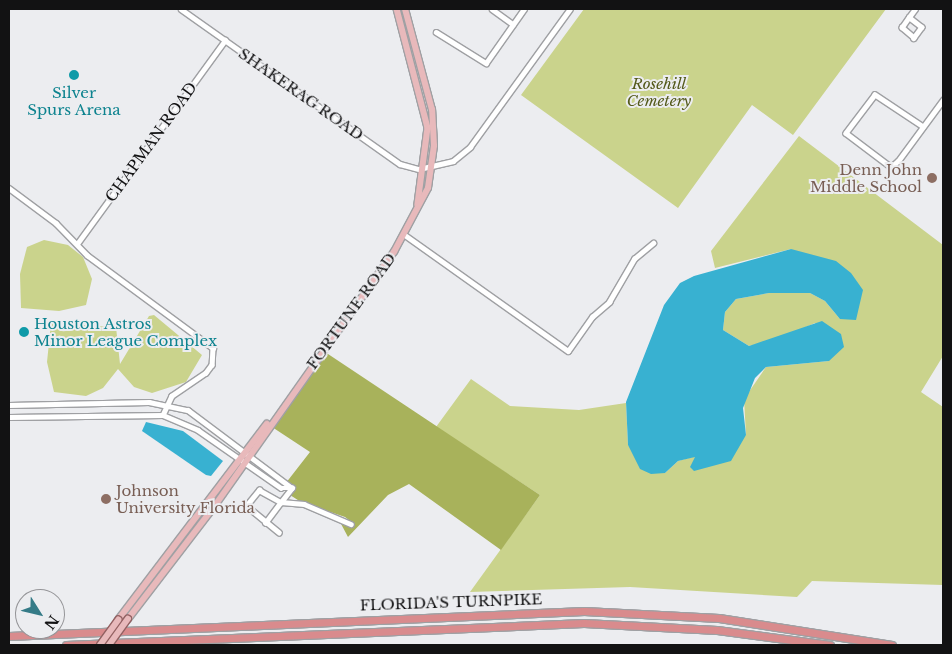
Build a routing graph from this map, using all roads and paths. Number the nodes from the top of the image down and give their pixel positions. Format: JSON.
{"nodes":[{"id":1,"x":181,"y":9,"type":"edge"},
{"id":2,"x":397,"y":9,"type":"edge"},
{"id":3,"x":405,"y":9,"type":"edge"},
{"id":4,"x":492,"y":9,"type":"edge"},
{"id":5,"x":524,"y":9,"type":"edge"},
{"id":6,"x":570,"y":9,"type":"edge"},
{"id":7,"x":916,"y":9,"type":"edge"},
{"id":8,"x":909,"y":17,"type":"junction"},
{"id":9,"x":513,"y":24,"type":"junction"},
{"id":10,"x":436,"y":32,"type":"dead end"},
{"id":11,"x":225,"y":40,"type":"junction"},
{"id":12,"x":943,"y":100,"type":"edge"},
{"id":13,"x":923,"y":127,"type":"junction"},
{"id":14,"x":432,"y":167,"type":"junction"},
{"id":15,"x":425,"y":168,"type":"junction"},
{"id":16,"x":9,"y":188,"type":"edge"},
{"id":17,"x":416,"y":214,"type":"junction"},
{"id":18,"x":405,"y":235,"type":"junction"},
{"id":19,"x":653,"y":243,"type":"dead end"},
{"id":20,"x":77,"y":244,"type":"junction"},
{"id":21,"x":166,"y":404,"type":"junction"},
{"id":22,"x":9,"y":405,"type":"edge"},
{"id":23,"x":283,"y":405,"type":"junction"},
{"id":24,"x":163,"y":415,"type":"junction"},
{"id":25,"x":9,"y":417,"type":"edge"},
{"id":26,"x":245,"y":450,"type":"junction"},
{"id":27,"x":251,"y":455,"type":"junction"},
{"id":28,"x":239,"y":459,"type":"junction"},
{"id":29,"x":246,"y":462,"type":"junction"},
{"id":30,"x":292,"y":488,"type":"junction"},
{"id":31,"x":207,"y":502,"type":"junction"},
{"id":32,"x":281,"y":502,"type":"junction"},
{"id":33,"x":214,"y":507,"type":"junction"},
{"id":34,"x":265,"y":523,"type":"junction"},
{"id":35,"x":351,"y":524,"type":"dead end"},
{"id":36,"x":279,"y":533,"type":"dead end"},
{"id":37,"x":9,"y":636,"type":"edge"},
{"id":38,"x":66,"y":645,"type":"edge"},
{"id":39,"x":100,"y":645,"type":"edge"},
{"id":40,"x":109,"y":645,"type":"edge"},
{"id":41,"x":830,"y":645,"type":"edge"},
{"id":42,"x":892,"y":645,"type":"edge"}],
"edges":[{"from":1,"to":11,"type":"street","name":"SHAKERAG ROAD"},
{"from":2,"to":15,"type":"main road","name":"FORTUNE ROAD"},
{"from":3,"to":14,"type":"main road","name":"FORTUNE ROAD"},
{"from":4,"to":9,"type":"street"},
{"from":5,"to":9,"type":"street"},
{"from":6,"to":14,"type":"street","name":"SHAKERAG ROAD"},
{"from":7,"to":8,"type":"street"},
{"from":8,"to":8,"type":"street"},
{"from":9,"to":10,"type":"street"},
{"from":11,"to":15,"type":"street","name":"SHAKERAG ROAD"},
{"from":11,"to":20,"type":"street","name":"CHAPMAN ROAD"},
{"from":12,"to":13,"type":"street"},
{"from":13,"to":13,"type":"street"},
{"from":14,"to":15,"type":"street","name":"SHAKERAG ROAD"},
{"from":14,"to":17,"type":"main road","name":"FORTUNE ROAD"},
{"from":15,"to":17,"type":"main road","name":"FORTUNE ROAD"},
{"from":16,"to":20,"type":"street"},
{"from":17,"to":18,"type":"main road","name":"FORTUNE ROAD"},
{"from":18,"to":19,"type":"street"},
{"from":18,"to":23,"type":"main road","name":"FORTUNE ROAD"},
{"from":20,"to":21,"type":"street"},
{"from":21,"to":22,"type":"street"},
{"from":21,"to":24,"type":"street"},
{"from":21,"to":26,"type":"street"},
{"from":23,"to":26,"type":"main road","name":"FORTUNE ROAD"},
{"from":23,"to":27,"type":"main road","name":"FORTUNE ROAD"},
{"from":24,"to":25,"type":"street"},
{"from":24,"to":28,"type":"street"},
{"from":26,"to":27,"type":"street"},
{"from":26,"to":28,"type":"main road","name":"FORTUNE ROAD"},
{"from":27,"to":29,"type":"main road","name":"FORTUNE ROAD"},
{"from":27,"to":30,"type":"street"},
{"from":28,"to":29,"type":"street"},
{"from":28,"to":31,"type":"main road","name":"FORTUNE ROAD"},
{"from":29,"to":30,"type":"street"},
{"from":29,"to":33,"type":"main road","name":"FORTUNE ROAD"},
{"from":30,"to":32,"type":"street"},
{"from":31,"to":33,"type":"street"},
{"from":31,"to":39,"type":"main road","name":"FORTUNE ROAD","bridge":true},
{"from":32,"to":34,"type":"street"},
{"from":32,"to":34,"type":"street"},
{"from":32,"to":35,"type":"street"},
{"from":33,"to":40,"type":"main road","name":"FORTUNE ROAD","bridge":true},
{"from":34,"to":36,"type":"street"},
{"from":37,"to":42,"type":"highway","name":"FLORIDA'S TURNPIKE"},
{"from":38,"to":41,"type":"highway","name":"FLORIDA'S TURNPIKE"}]}
